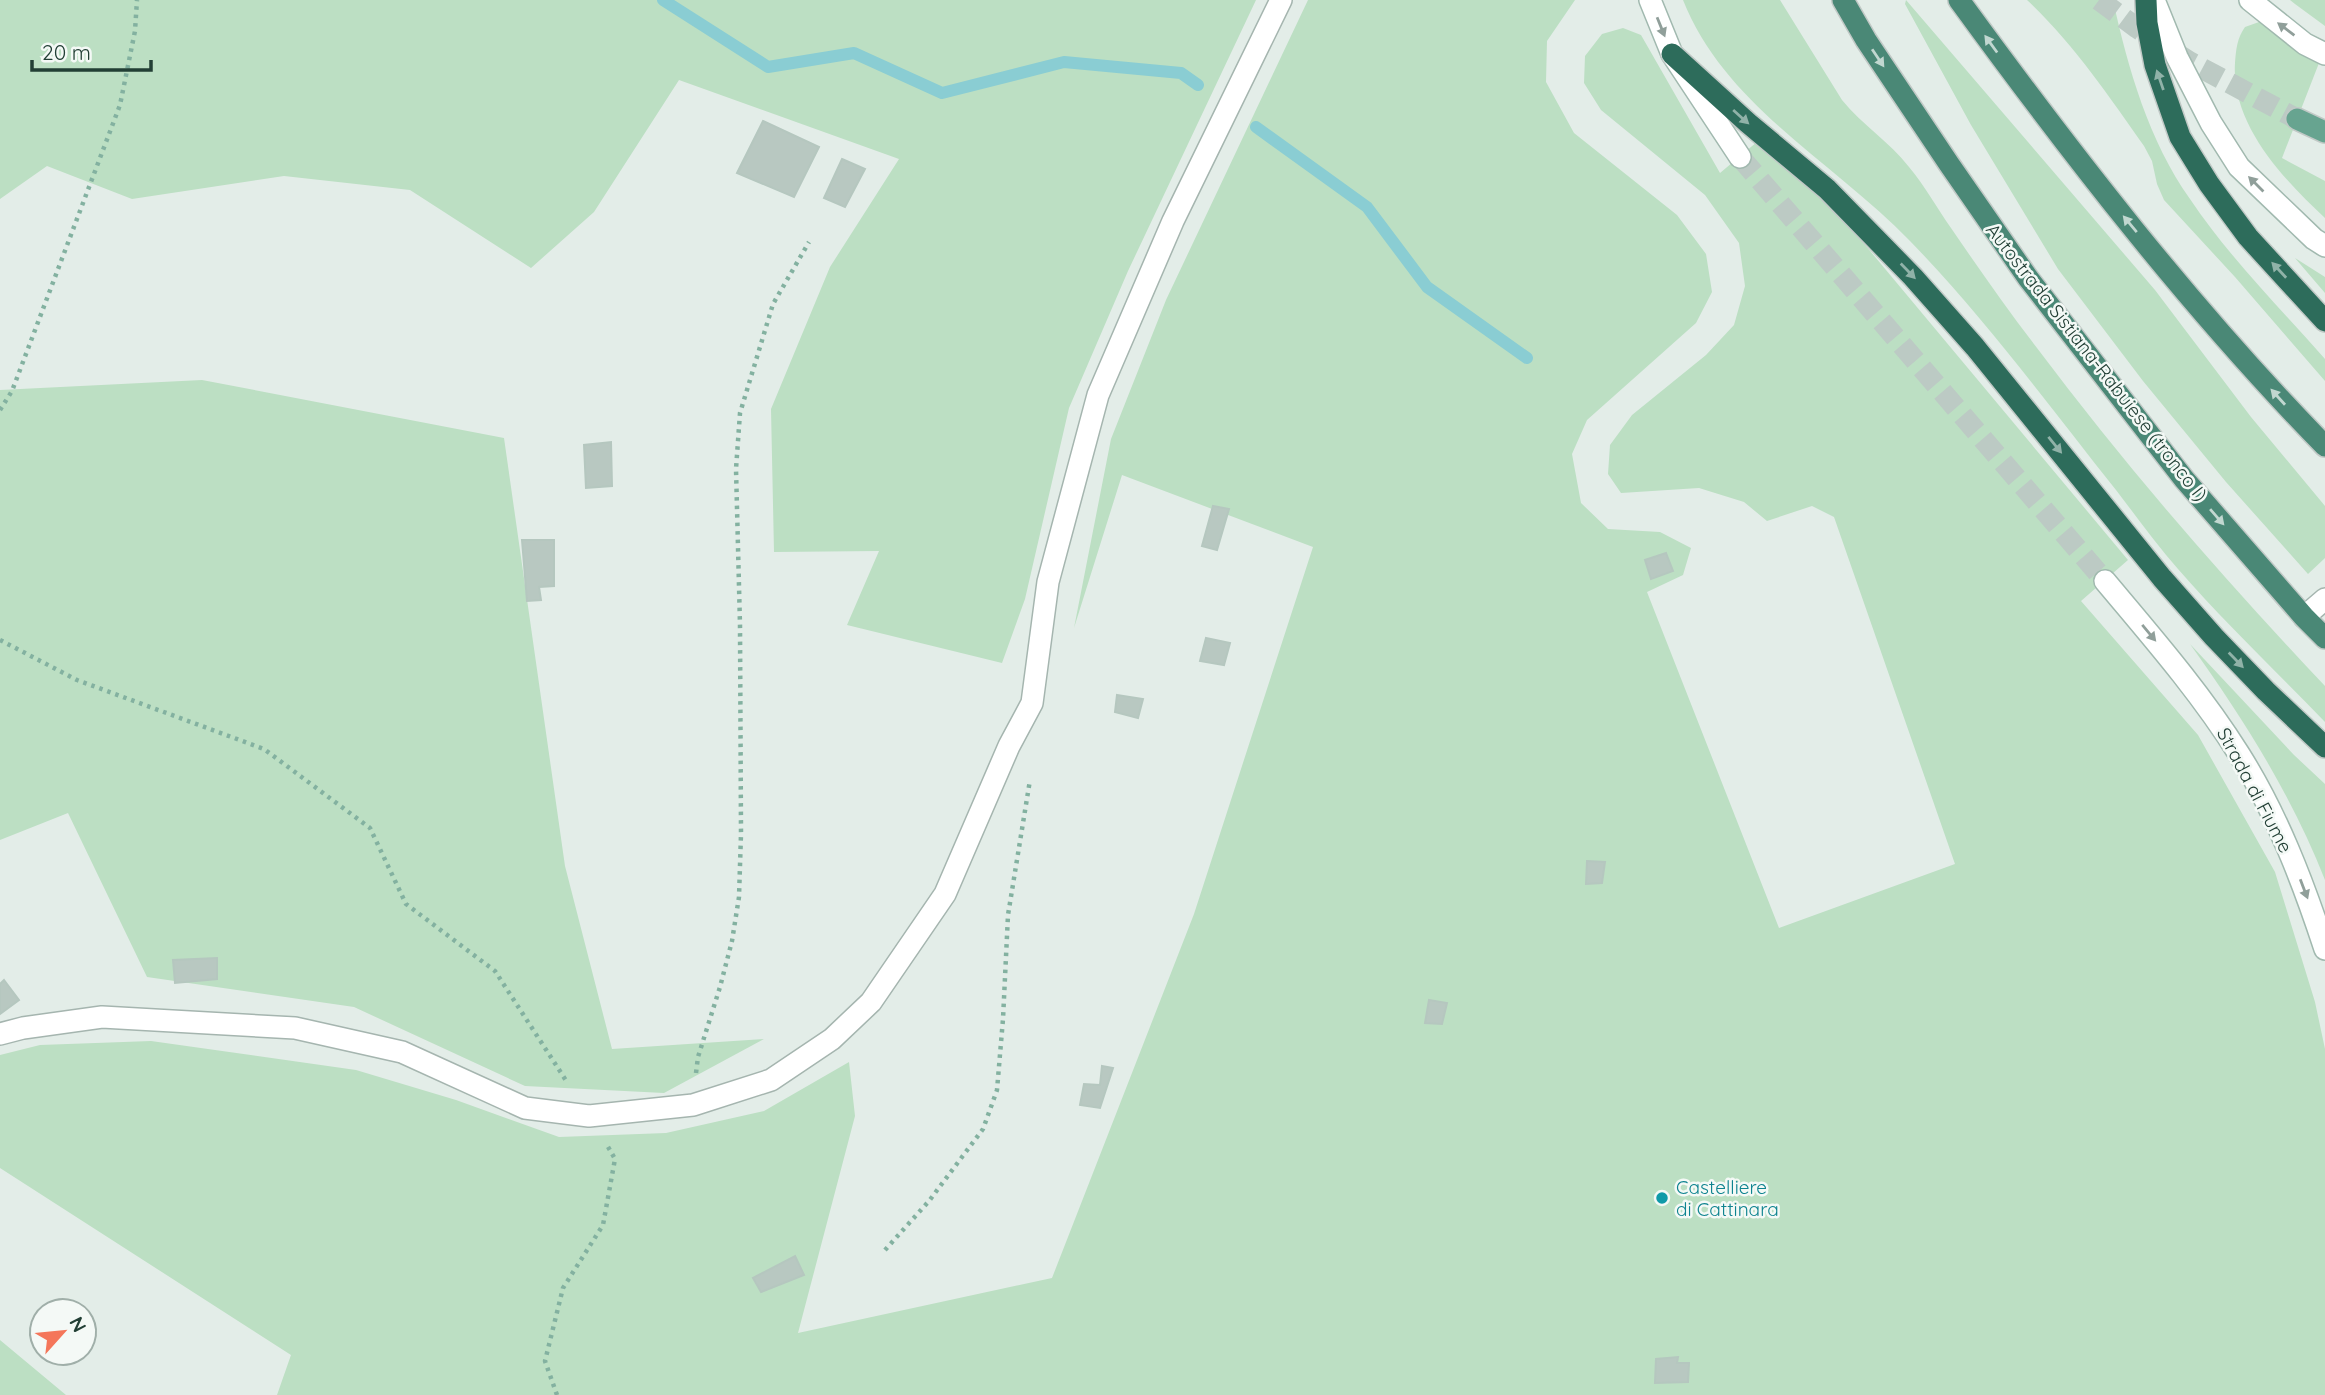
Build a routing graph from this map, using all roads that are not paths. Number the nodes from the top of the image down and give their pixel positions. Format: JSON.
{"nodes":[{"id":1,"x":1281,"y":0,"type":"edge"},
{"id":2,"x":1650,"y":0,"type":"edge"},
{"id":3,"x":1843,"y":0,"type":"edge"},
{"id":4,"x":1959,"y":0,"type":"edge"},
{"id":5,"x":2146,"y":0,"type":"edge"},
{"id":6,"x":2154,"y":0,"type":"edge"},
{"id":7,"x":2250,"y":0,"type":"edge"},
{"id":8,"x":1672,"y":54,"type":"junction"},
{"id":9,"x":2325,"y":54,"type":"edge"},
{"id":10,"x":2297,"y":119,"type":"tunnel mouth"},
{"id":11,"x":2325,"y":132,"type":"edge"},
{"id":12,"x":1740,"y":157,"type":"tunnel mouth"},
{"id":13,"x":2325,"y":246,"type":"edge"},
{"id":14,"x":2325,"y":321,"type":"edge"},
{"id":15,"x":2325,"y":446,"type":"edge"},
{"id":16,"x":2105,"y":581,"type":"tunnel mouth"},
{"id":17,"x":2325,"y":599,"type":"edge"},
{"id":18,"x":2304,"y":617,"type":"junction"},
{"id":19,"x":2325,"y":638,"type":"edge"},
{"id":20,"x":2325,"y":747,"type":"edge"},
{"id":21,"x":2325,"y":949,"type":"edge"},
{"id":22,"x":0,"y":1034,"type":"edge"}],
"edges":[{"from":1,"to":22,"type":"street"},
{"from":2,"to":8,"type":"street","one_way":true},
{"from":3,"to":18,"type":"highway","name":"Autostrada Sistiana-Rabuiese (tronco I)","one_way":true},
{"from":15,"to":4,"type":"highway","one_way":true},
{"from":14,"to":5,"type":"highway","one_way":true},
{"from":13,"to":6,"type":"street","one_way":true},
{"from":9,"to":7,"type":"street","one_way":true},
{"from":8,"to":12,"type":"street"},
{"from":8,"to":20,"type":"highway","one_way":true},
{"from":10,"to":11,"type":"main road"},
{"from":16,"to":21,"type":"street","name":"Strada di Fiume","one_way":true},
{"from":17,"to":18,"type":"street"},
{"from":18,"to":19,"type":"highway","name":"Autostrada Sistiana-Rabuiese (tronco I)"}]}
